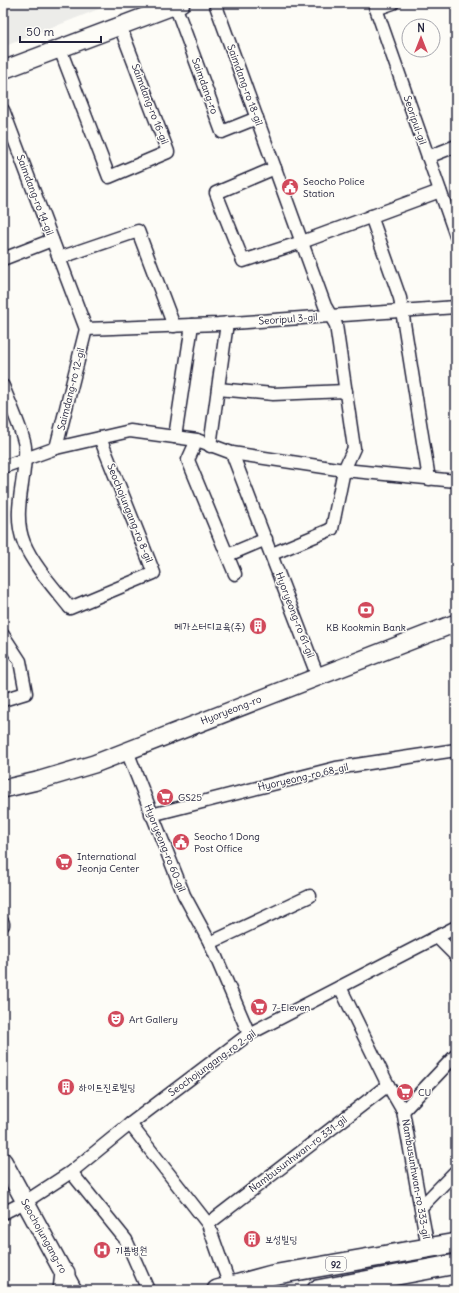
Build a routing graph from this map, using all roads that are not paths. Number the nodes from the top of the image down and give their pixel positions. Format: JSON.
{"nodes":[{"id":1,"x":215,"y":3,"type":"edge"},
{"id":2,"x":392,"y":3,"type":"edge"},
{"id":3,"x":178,"y":4,"type":"edge"},
{"id":4,"x":375,"y":6,"type":"edge"},
{"id":5,"x":120,"y":26,"type":"junction"},
{"id":6,"x":60,"y":49,"type":"junction"},
{"id":7,"x":3,"y":70,"type":"edge"},
{"id":8,"x":3,"y":110,"type":"edge"},
{"id":9,"x":257,"y":118,"type":"junction"},
{"id":10,"x":456,"y":146,"type":"edge"},
{"id":11,"x":428,"y":157,"type":"junction"},
{"id":12,"x":275,"y":168,"type":"junction"},
{"id":13,"x":440,"y":191,"type":"junction"},
{"id":14,"x":371,"y":216,"type":"junction"},
{"id":15,"x":456,"y":236,"type":"edge"},
{"id":16,"x":52,"y":240,"type":"junction"},
{"id":17,"x":302,"y":242,"type":"junction"},
{"id":18,"x":59,"y":258,"type":"junction"},
{"id":19,"x":3,"y":259,"type":"edge"},
{"id":20,"x":456,"y":307,"type":"edge"},
{"id":21,"x":402,"y":311,"type":"junction"},
{"id":22,"x":331,"y":316,"type":"junction"},
{"id":23,"x":227,"y":323,"type":"junction"},
{"id":24,"x":192,"y":325,"type":"junction"},
{"id":25,"x":174,"y":326,"type":"junction"},
{"id":26,"x":86,"y":329,"type":"junction"},
{"id":27,"x":3,"y":386,"type":"edge"},
{"id":28,"x":218,"y":389,"type":"junction"},
{"id":29,"x":346,"y":391,"type":"junction"},
{"id":30,"x":175,"y":437,"type":"junction"},
{"id":31,"x":100,"y":438,"type":"junction"},
{"id":32,"x":197,"y":440,"type":"junction"},
{"id":33,"x":210,"y":446,"type":"junction"},
{"id":34,"x":56,"y":448,"type":"junction"},
{"id":35,"x":232,"y":453,"type":"junction"},
{"id":36,"x":25,"y":459,"type":"junction"},
{"id":37,"x":3,"y":467,"type":"edge"},
{"id":38,"x":344,"y":470,"type":"junction"},
{"id":39,"x":429,"y":479,"type":"junction"},
{"id":40,"x":456,"y":481,"type":"edge"},
{"id":41,"x":266,"y":539,"type":"junction"},
{"id":42,"x":272,"y":554,"type":"junction"},
{"id":43,"x":228,"y":555,"type":"junction"},
{"id":44,"x":235,"y":574,"type":"dead end"},
{"id":45,"x":456,"y":623,"type":"edge"},
{"id":46,"x":3,"y":635,"type":"edge"},
{"id":47,"x":318,"y":677,"type":"junction"},
{"id":48,"x":3,"y":700,"type":"edge"},
{"id":49,"x":456,"y":750,"type":"edge"},
{"id":50,"x":127,"y":751,"type":"junction"},
{"id":51,"x":3,"y":788,"type":"edge"},
{"id":52,"x":151,"y":815,"type":"junction"},
{"id":53,"x":310,"y":896,"type":"dead end"},
{"id":54,"x":456,"y":927,"type":"edge"},
{"id":55,"x":437,"y":937,"type":"junction"},
{"id":56,"x":210,"y":943,"type":"junction"},
{"id":57,"x":456,"y":956,"type":"edge"},
{"id":58,"x":340,"y":987,"type":"junction"},
{"id":59,"x":249,"y":1034,"type":"junction"},
{"id":60,"x":456,"y":1055,"type":"edge"},
{"id":61,"x":388,"y":1085,"type":"junction"},
{"id":62,"x":403,"y":1111,"type":"junction"},
{"id":63,"x":130,"y":1124,"type":"junction"},
{"id":64,"x":3,"y":1161,"type":"edge"},
{"id":65,"x":456,"y":1171,"type":"edge"},
{"id":66,"x":72,"y":1172,"type":"junction"},
{"id":67,"x":25,"y":1202,"type":"junction"},
{"id":68,"x":421,"y":1207,"type":"junction"},
{"id":69,"x":3,"y":1213,"type":"edge"},
{"id":70,"x":208,"y":1224,"type":"junction"},
{"id":71,"x":456,"y":1243,"type":"edge"},
{"id":72,"x":428,"y":1248,"type":"junction"},
{"id":73,"x":456,"y":1264,"type":"edge"},
{"id":74,"x":64,"y":1282,"type":"edge"},
{"id":75,"x":223,"y":1288,"type":"edge"},
{"id":76,"x":73,"y":1290,"type":"edge"},
{"id":77,"x":148,"y":1290,"type":"edge"},
{"id":78,"x":317,"y":1290,"type":"edge"}],
"edges":[{"from":1,"to":9,"type":"street","name":"Saimdang-ro 18-gil"},
{"from":2,"to":4,"type":"street"},
{"from":3,"to":5,"type":"main road","name":"Saimdang-ro"},
{"from":3,"to":9,"type":"street","name":"Saimdang-ro"},
{"from":4,"to":11,"type":"street","name":"Seoripul-gil"},
{"from":5,"to":6,"type":"main road","name":"Saimdang-ro"},
{"from":5,"to":6,"type":"street","name":"Saimdang-ro 16-gil"},
{"from":6,"to":7,"type":"main road","name":"Saimdang-ro"},
{"from":8,"to":16,"type":"street","name":"Saimdang-ro 14-gil"},
{"from":9,"to":12,"type":"street","name":"Saimdang-ro 18-gil"},
{"from":10,"to":11,"type":"street"},
{"from":11,"to":13,"type":"street","name":"Seoripul-gil"},
{"from":12,"to":17,"type":"street","name":"Saimdang-ro 18-gil"},
{"from":12,"to":17,"type":"street"},
{"from":13,"to":14,"type":"street"},
{"from":13,"to":15,"type":"street","name":"Seoripul-gil"},
{"from":14,"to":17,"type":"street"},
{"from":14,"to":21,"type":"street"},
{"from":16,"to":18,"type":"street","name":"Saimdang-ro 14-gil"},
{"from":16,"to":19,"type":"street"},
{"from":17,"to":22,"type":"street","name":"Saimdang-ro 18-gil"},
{"from":18,"to":25,"type":"street"},
{"from":18,"to":26,"type":"street","name":"Saimdang-ro 14-gil"},
{"from":20,"to":21,"type":"street","name":"Seoripul 3-gil"},
{"from":21,"to":22,"type":"street","name":"Seoripul 3-gil"},
{"from":21,"to":39,"type":"street"},
{"from":22,"to":23,"type":"street","name":"Seoripul 3-gil"},
{"from":22,"to":29,"type":"street","name":"Saimdang-ro 18-gil"},
{"from":23,"to":24,"type":"street","name":"Seoripul 3-gil"},
{"from":23,"to":28,"type":"street"},
{"from":24,"to":25,"type":"street","name":"Seoripul 3-gil"},
{"from":24,"to":30,"type":"street"},
{"from":25,"to":26,"type":"street","name":"Seoripul 3-gil"},
{"from":26,"to":34,"type":"street","name":"Saimdang-ro 12-gil"},
{"from":27,"to":36,"type":"street"},
{"from":28,"to":29,"type":"street"},
{"from":28,"to":33,"type":"street"},
{"from":29,"to":38,"type":"street","name":"Saimdang-ro 18-gil"},
{"from":30,"to":31,"type":"street"},
{"from":30,"to":32,"type":"street"},
{"from":31,"to":34,"type":"street"},
{"from":31,"to":36,"type":"street","name":"Seochojungang-ro 8-gil"},
{"from":32,"to":33,"type":"street"},
{"from":32,"to":43,"type":"street"},
{"from":33,"to":35,"type":"street"},
{"from":34,"to":36,"type":"street"},
{"from":35,"to":38,"type":"street"},
{"from":35,"to":41,"type":"street","name":"Hyoryeong-ro 61-gil"},
{"from":36,"to":37,"type":"street"},
{"from":38,"to":39,"type":"street"},
{"from":38,"to":42,"type":"street"},
{"from":39,"to":40,"type":"street"},
{"from":41,"to":42,"type":"street","name":"Hyoryeong-ro 61-gil"},
{"from":41,"to":43,"type":"street"},
{"from":42,"to":47,"type":"street","name":"Hyoryeong-ro 61-gil"},
{"from":43,"to":44,"type":"street"},
{"from":45,"to":47,"type":"main road","name":"Hyoryeong-ro"},
{"from":46,"to":48,"type":"street"},
{"from":47,"to":50,"type":"main road","name":"Hyoryeong-ro"},
{"from":49,"to":52,"type":"street","name":"Hyoryeong-ro 68-gil"},
{"from":50,"to":51,"type":"main road","name":"Hyoryeong-ro"},
{"from":50,"to":52,"type":"street","name":"Hyoryeong-ro 60-gil"},
{"from":52,"to":56,"type":"street","name":"Hyoryeong-ro 60-gil"},
{"from":53,"to":56,"type":"street"},
{"from":54,"to":55,"type":"street","name":"Seochojungang-ro 2-gil"},
{"from":55,"to":57,"type":"street"},
{"from":55,"to":58,"type":"street","name":"Seochojungang-ro 2-gil"},
{"from":56,"to":59,"type":"street","name":"Hyoryeong-ro 60-gil"},
{"from":58,"to":59,"type":"street","name":"Seochojungang-ro 2-gil"},
{"from":58,"to":61,"type":"street","name":"Nambusunhwan-ro 333-gil"},
{"from":59,"to":63,"type":"street","name":"Seochojungang-ro 2-gil"},
{"from":60,"to":62,"type":"street","name":"Nambusunhwan-ro 333-gil"},
{"from":61,"to":62,"type":"street","name":"Nambusunhwan-ro 333-gil"},
{"from":61,"to":70,"type":"street","name":"Nambusunhwan-ro 331-gil"},
{"from":62,"to":68,"type":"street","name":"Nambusunhwan-ro 333-gil"},
{"from":63,"to":66,"type":"street","name":"Seochojungang-ro 2-gil"},
{"from":63,"to":70,"type":"street"},
{"from":64,"to":67,"type":"main road","name":"Seochojungang-ro"},
{"from":65,"to":68,"type":"street"},
{"from":66,"to":67,"type":"street","name":"Seochojungang-ro 2-gil"},
{"from":66,"to":77,"type":"street"},
{"from":67,"to":69,"type":"street","name":"Seochojungang-ro 2-gil"},
{"from":67,"to":74,"type":"main road","name":"Seochojungang-ro"},
{"from":68,"to":72,"type":"street","name":"Nambusunhwan-ro 333-gil"},
{"from":70,"to":75,"type":"street"},
{"from":71,"to":72,"type":"main road","number":"92"},
{"from":72,"to":75,"type":"main road","number":"92"},
{"from":73,"to":78,"type":"main road","number":"92"},
{"from":74,"to":76,"type":"main road","name":"Seochojungang-ro"}]}
